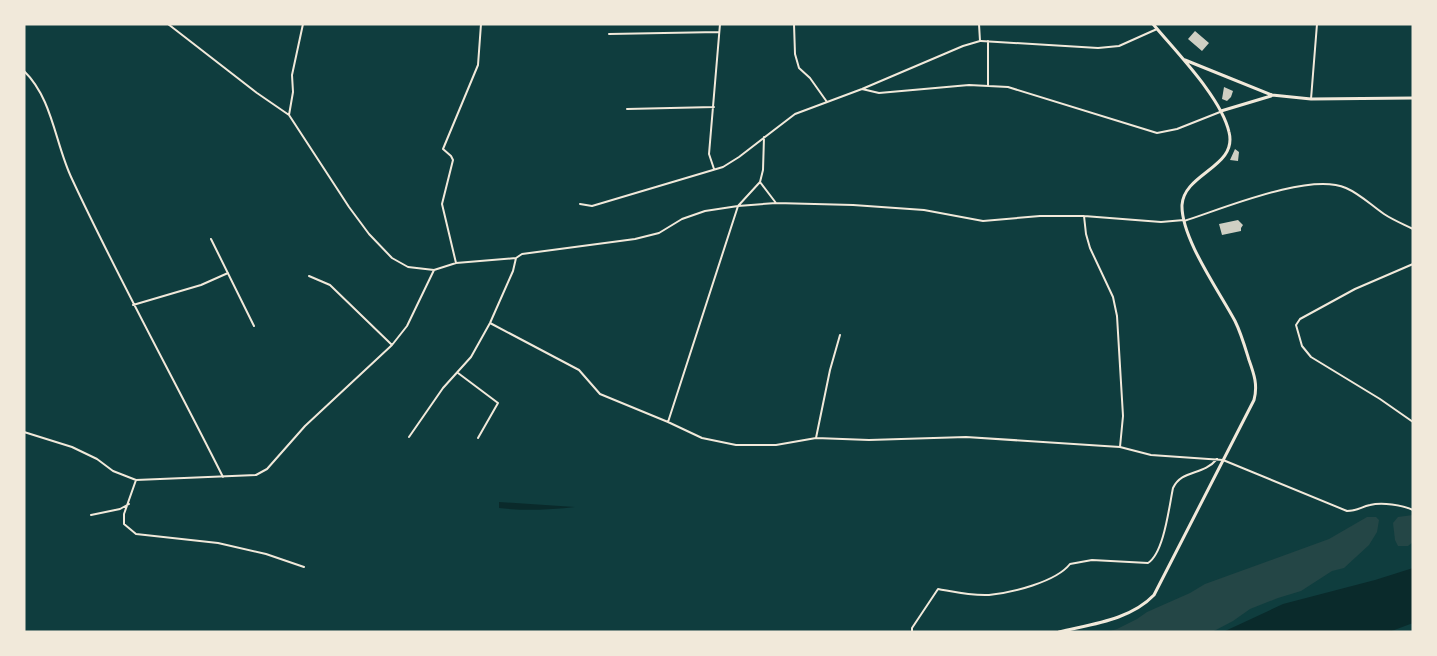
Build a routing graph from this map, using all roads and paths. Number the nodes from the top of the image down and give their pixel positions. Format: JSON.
{"nodes":[{"id":1,"x":168,"y":24,"type":"edge"},
{"id":2,"x":303,"y":24,"type":"edge"},
{"id":3,"x":481,"y":24,"type":"edge"},
{"id":4,"x":720,"y":24,"type":"edge"},
{"id":5,"x":794,"y":24,"type":"edge"},
{"id":6,"x":979,"y":24,"type":"edge"},
{"id":7,"x":1153,"y":24,"type":"edge"},
{"id":8,"x":1317,"y":24,"type":"edge"},
{"id":9,"x":1157,"y":29,"type":"junction"},
{"id":10,"x":719,"y":32,"type":"junction"},
{"id":11,"x":609,"y":34,"type":"dead end"},
{"id":12,"x":981,"y":41,"type":"junction"},
{"id":13,"x":988,"y":41,"type":"junction"},
{"id":14,"x":1184,"y":60,"type":"junction"},
{"id":15,"x":24,"y":71,"type":"edge"},
{"id":16,"x":987,"y":85,"type":"junction"},
{"id":17,"x":862,"y":89,"type":"junction"},
{"id":18,"x":1272,"y":95,"type":"junction"},
{"id":19,"x":1413,"y":98,"type":"edge"},
{"id":20,"x":1311,"y":99,"type":"junction"},
{"id":21,"x":827,"y":102,"type":"junction"},
{"id":22,"x":714,"y":107,"type":"junction"},
{"id":23,"x":627,"y":109,"type":"dead end"},
{"id":24,"x":1221,"y":111,"type":"junction"},
{"id":25,"x":289,"y":115,"type":"junction"},
{"id":26,"x":764,"y":137,"type":"junction"},
{"id":27,"x":714,"y":169,"type":"junction"},
{"id":28,"x":760,"y":182,"type":"junction"},
{"id":29,"x":776,"y":203,"type":"junction"},
{"id":30,"x":580,"y":204,"type":"dead end"},
{"id":31,"x":738,"y":206,"type":"junction"},
{"id":32,"x":1084,"y":216,"type":"junction"},
{"id":33,"x":1184,"y":221,"type":"junction"},
{"id":34,"x":1413,"y":229,"type":"edge"},
{"id":35,"x":211,"y":239,"type":"dead end"},
{"id":36,"x":516,"y":258,"type":"junction"},
{"id":37,"x":456,"y":263,"type":"junction"},
{"id":38,"x":1413,"y":264,"type":"edge"},
{"id":39,"x":434,"y":270,"type":"junction"},
{"id":40,"x":228,"y":273,"type":"junction"},
{"id":41,"x":309,"y":276,"type":"dead end"},
{"id":42,"x":134,"y":305,"type":"junction"},
{"id":43,"x":490,"y":323,"type":"junction"},
{"id":44,"x":254,"y":326,"type":"dead end"},
{"id":45,"x":840,"y":335,"type":"dead end"},
{"id":46,"x":392,"y":345,"type":"junction"},
{"id":47,"x":458,"y":373,"type":"junction"},
{"id":48,"x":668,"y":422,"type":"junction"},
{"id":49,"x":1413,"y":423,"type":"edge"},
{"id":50,"x":24,"y":432,"type":"edge"},
{"id":51,"x":409,"y":436,"type":"dead end"},
{"id":52,"x":478,"y":438,"type":"dead end"},
{"id":53,"x":816,"y":438,"type":"junction"},
{"id":54,"x":1120,"y":447,"type":"junction"},
{"id":55,"x":1217,"y":459,"type":"junction"},
{"id":56,"x":1223,"y":460,"type":"junction"},
{"id":57,"x":223,"y":477,"type":"junction"},
{"id":58,"x":136,"y":480,"type":"junction"},
{"id":59,"x":129,"y":504,"type":"junction"},
{"id":60,"x":1413,"y":510,"type":"edge"},
{"id":61,"x":91,"y":515,"type":"dead end"},
{"id":62,"x":304,"y":567,"type":"dead end"},
{"id":63,"x":912,"y":632,"type":"edge"},
{"id":64,"x":1059,"y":632,"type":"edge"}],
"edges":[{"from":1,"to":25,"type":"street"},
{"from":2,"to":25,"type":"street"},
{"from":3,"to":37,"type":"street"},
{"from":4,"to":10,"type":"street"},
{"from":5,"to":21,"type":"street"},
{"from":6,"to":12,"type":"street"},
{"from":7,"to":9,"type":"street"},
{"from":8,"to":20,"type":"street"},
{"from":9,"to":13,"type":"street"},
{"from":9,"to":14,"type":"street"},
{"from":10,"to":11,"type":"street"},
{"from":10,"to":22,"type":"street"},
{"from":12,"to":13,"type":"street"},
{"from":12,"to":17,"type":"street"},
{"from":13,"to":16,"type":"street"},
{"from":14,"to":18,"type":"street"},
{"from":14,"to":24,"type":"street"},
{"from":15,"to":42,"type":"street"},
{"from":16,"to":17,"type":"street"},
{"from":16,"to":24,"type":"street"},
{"from":17,"to":21,"type":"street"},
{"from":18,"to":20,"type":"street"},
{"from":18,"to":24,"type":"street"},
{"from":19,"to":20,"type":"street"},
{"from":21,"to":26,"type":"street"},
{"from":22,"to":23,"type":"street"},
{"from":22,"to":27,"type":"street"},
{"from":24,"to":33,"type":"street"},
{"from":25,"to":39,"type":"street"},
{"from":26,"to":27,"type":"street"},
{"from":26,"to":28,"type":"street"},
{"from":27,"to":30,"type":"street"},
{"from":28,"to":29,"type":"street"},
{"from":28,"to":31,"type":"street"},
{"from":29,"to":31,"type":"street"},
{"from":29,"to":32,"type":"street"},
{"from":31,"to":36,"type":"street"},
{"from":31,"to":48,"type":"street"},
{"from":32,"to":33,"type":"street"},
{"from":32,"to":54,"type":"street"},
{"from":33,"to":34,"type":"street"},
{"from":33,"to":56,"type":"street"},
{"from":35,"to":40,"type":"street"},
{"from":36,"to":37,"type":"street"},
{"from":36,"to":43,"type":"street"},
{"from":37,"to":39,"type":"street"},
{"from":38,"to":49,"type":"street"},
{"from":39,"to":46,"type":"street"},
{"from":40,"to":42,"type":"street"},
{"from":40,"to":44,"type":"street"},
{"from":41,"to":46,"type":"street"},
{"from":42,"to":57,"type":"street"},
{"from":43,"to":47,"type":"street"},
{"from":43,"to":48,"type":"street"},
{"from":45,"to":53,"type":"street"},
{"from":46,"to":57,"type":"street"},
{"from":47,"to":51,"type":"street"},
{"from":47,"to":52,"type":"street"},
{"from":48,"to":53,"type":"street"},
{"from":50,"to":58,"type":"street"},
{"from":53,"to":54,"type":"street"},
{"from":54,"to":55,"type":"street"},
{"from":55,"to":56,"type":"street"},
{"from":55,"to":63,"type":"street"},
{"from":56,"to":60,"type":"street"},
{"from":56,"to":64,"type":"street"},
{"from":57,"to":58,"type":"street"},
{"from":58,"to":59,"type":"street"},
{"from":59,"to":61,"type":"street"},
{"from":59,"to":62,"type":"street"}]}
